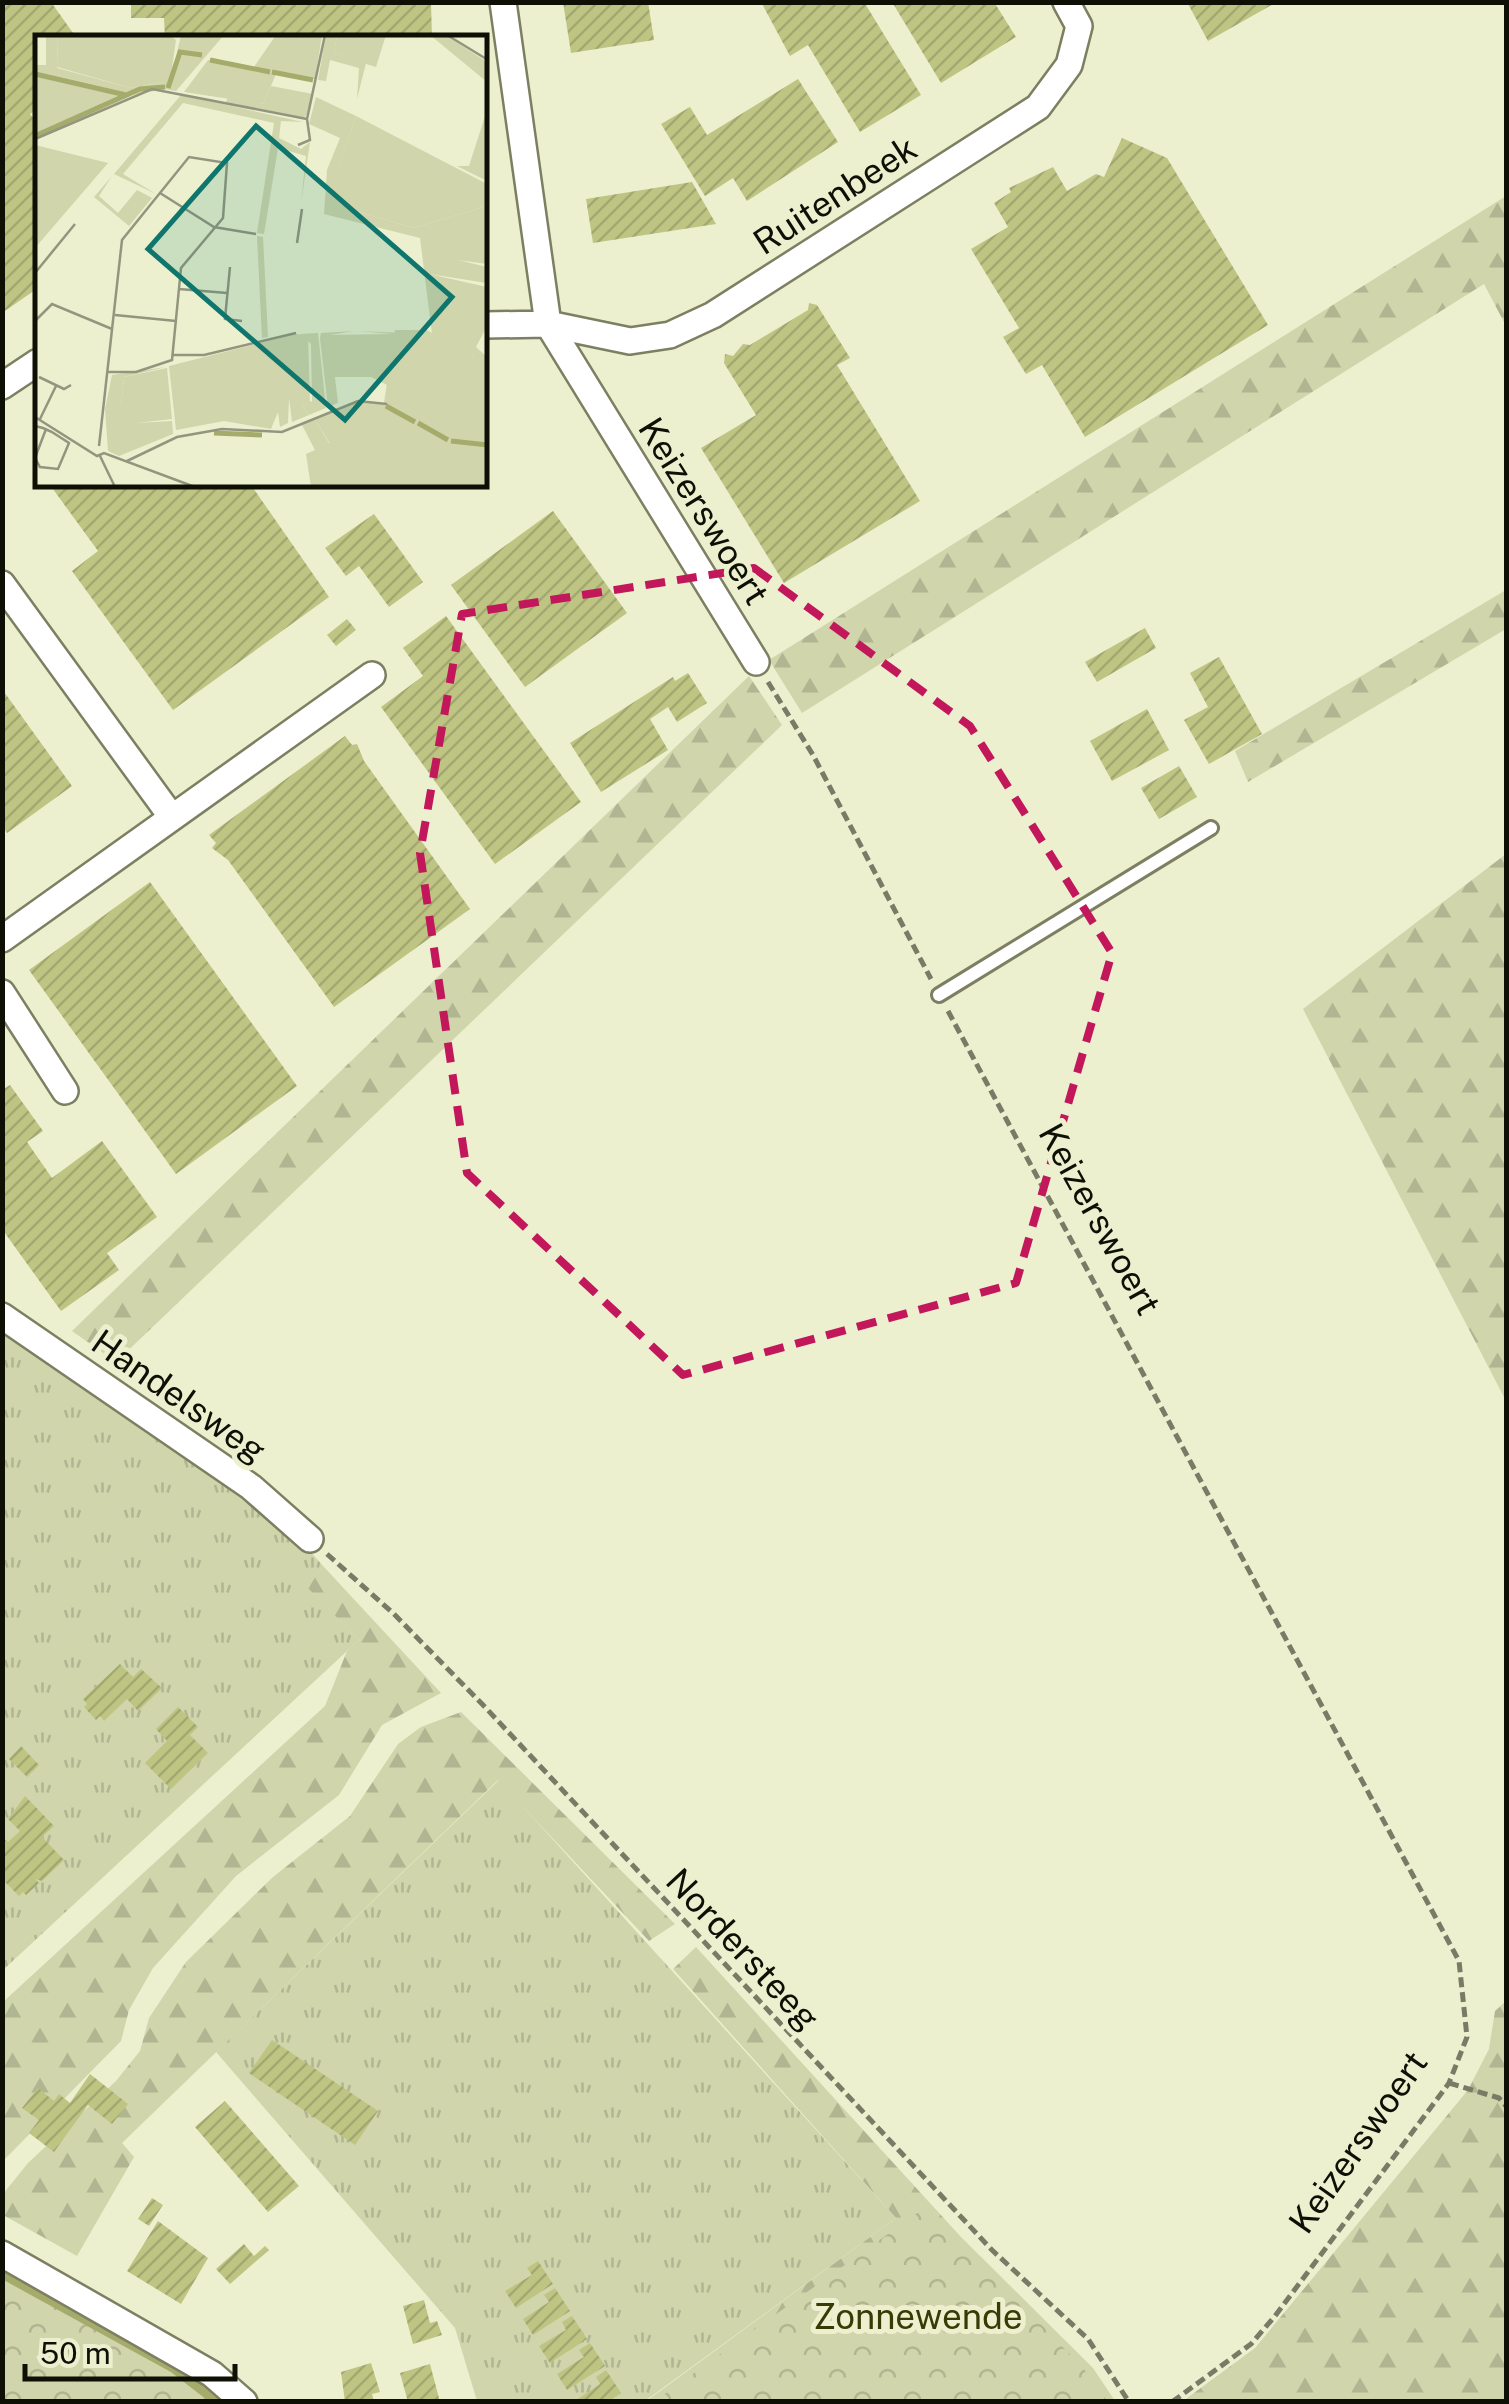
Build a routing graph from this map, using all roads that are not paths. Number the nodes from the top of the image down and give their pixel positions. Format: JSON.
{"nodes":[{"id":1,"x":503,"y":2,"type":"edge"},
{"id":2,"x":1066,"y":2,"type":"edge"},
{"id":3,"x":548,"y":324,"type":"junction"},
{"id":4,"x":488,"y":325,"type":"edge"},
{"id":5,"x":35,"y":364,"type":"edge"},
{"id":6,"x":2,"y":386,"type":"edge"},
{"id":7,"x":2,"y":584,"type":"edge"},
{"id":8,"x":756,"y":662,"type":"road end"},
{"id":9,"x":372,"y":676,"type":"dead end"},
{"id":10,"x":171,"y":816,"type":"junction"},
{"id":11,"x":1211,"y":828,"type":"dead end"},
{"id":12,"x":2,"y":939,"type":"edge"},
{"id":13,"x":2,"y":993,"type":"edge"},
{"id":14,"x":939,"y":995,"type":"road end"},
{"id":15,"x":66,"y":1091,"type":"dead end"},
{"id":16,"x":2,"y":1316,"type":"edge"},
{"id":17,"x":310,"y":1539,"type":"road end"},
{"id":18,"x":2,"y":2254,"type":"edge"},
{"id":19,"x":244,"y":2402,"type":"edge"}],
"edges":[{"from":1,"to":3,"type":"street","name":"Keizerswoert"},
{"from":2,"to":3,"type":"street","name":"Ruitenbeek"},
{"from":3,"to":4,"type":"street"},
{"from":3,"to":8,"type":"street","name":"Keizerswoert"},
{"from":5,"to":6,"type":"street"},
{"from":7,"to":10,"type":"street"},
{"from":9,"to":10,"type":"street"},
{"from":10,"to":12,"type":"street"},
{"from":11,"to":14,"type":"lane"},
{"from":13,"to":15,"type":"street"},
{"from":16,"to":17,"type":"street","name":"Handelsweg"},
{"from":18,"to":19,"type":"street"}]}
